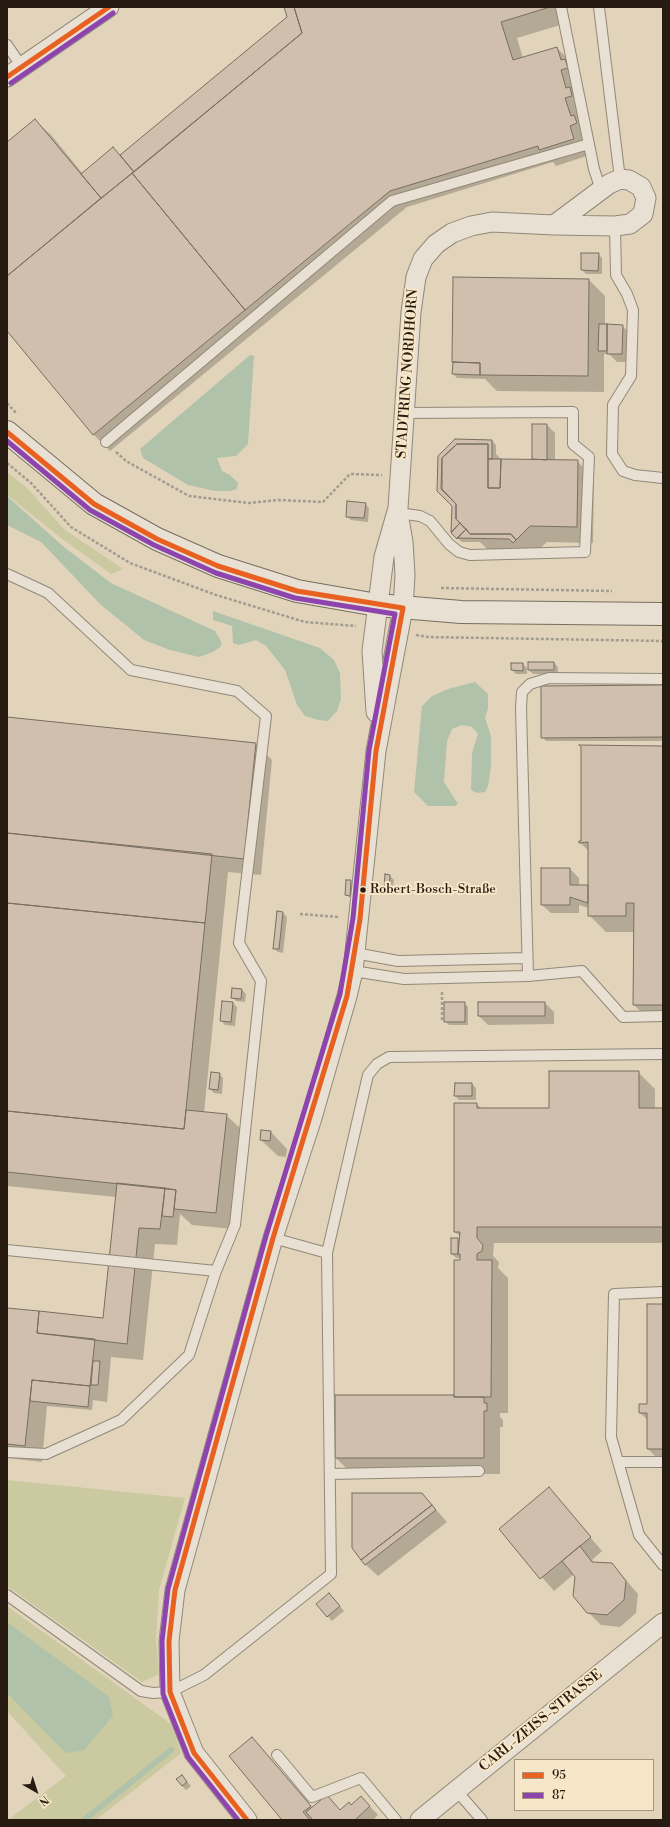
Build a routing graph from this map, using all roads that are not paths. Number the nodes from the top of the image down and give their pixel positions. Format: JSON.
{"nodes":[{"id":1,"x":109,"y":7,"type":"edge"},
{"id":2,"x":561,"y":7,"type":"edge"},
{"id":3,"x":599,"y":7,"type":"edge"},
{"id":4,"x":7,"y":45,"type":"edge"},
{"id":5,"x":14,"y":72,"type":"edge"},
{"id":6,"x":589,"y":144,"type":"junction"},
{"id":7,"x":620,"y":179,"type":"junction"},
{"id":8,"x":602,"y":190,"type":"junction"},
{"id":9,"x":554,"y":225,"type":"junction"},
{"id":10,"x":615,"y":226,"type":"junction"},
{"id":11,"x":404,"y":413,"type":"junction"},
{"id":12,"x":12,"y":423,"type":"edge"},
{"id":13,"x":106,"y":442,"type":"road end"},
{"id":14,"x":663,"y":478,"type":"edge"},
{"id":15,"x":398,"y":513,"type":"junction"},
{"id":16,"x":7,"y":574,"type":"edge"},
{"id":17,"x":378,"y":605,"type":"junction"},
{"id":18,"x":403,"y":608,"type":"junction"},
{"id":19,"x":663,"y":614,"type":"edge"},
{"id":20,"x":663,"y":679,"type":"edge"},
{"id":21,"x":376,"y":752,"type":"junction"},
{"id":22,"x":528,"y":958,"type":"junction"},
{"id":23,"x":354,"y":962,"type":"junction"},
{"id":24,"x":528,"y":976,"type":"junction"},
{"id":25,"x":663,"y":1016,"type":"edge"},
{"id":26,"x":663,"y":1054,"type":"edge"},
{"id":27,"x":273,"y":1238,"type":"junction"},
{"id":28,"x":7,"y":1250,"type":"edge"},
{"id":29,"x":327,"y":1253,"type":"junction"},
{"id":30,"x":216,"y":1271,"type":"junction"},
{"id":31,"x":663,"y":1292,"type":"edge"},
{"id":32,"x":7,"y":1452,"type":"edge"},
{"id":33,"x":618,"y":1462,"type":"junction"},
{"id":34,"x":663,"y":1462,"type":"edge"},
{"id":35,"x":480,"y":1471,"type":"dead end"},
{"id":36,"x":330,"y":1474,"type":"junction"},
{"id":37,"x":663,"y":1565,"type":"edge"},
{"id":38,"x":7,"y":1595,"type":"edge"},
{"id":39,"x":663,"y":1623,"type":"edge"},
{"id":40,"x":170,"y":1692,"type":"junction"},
{"id":41,"x":277,"y":1755,"type":"dead end"},
{"id":42,"x":456,"y":1790,"type":"junction"},
{"id":43,"x":247,"y":1820,"type":"edge"},
{"id":44,"x":396,"y":1820,"type":"edge"},
{"id":45,"x":420,"y":1820,"type":"edge"},
{"id":46,"x":482,"y":1820,"type":"edge"}],
"edges":[{"from":1,"to":5,"type":"street"},
{"from":2,"to":6,"type":"lane"},
{"from":3,"to":7,"type":"lane"},
{"from":4,"to":5,"type":"lane"},
{"from":6,"to":8,"type":"lane"},
{"from":6,"to":13,"type":"lane"},
{"from":7,"to":8,"type":"street"},
{"from":7,"to":10,"type":"street","name":"STADTRING NORDHORN"},
{"from":8,"to":9,"type":"street"},
{"from":9,"to":10,"type":"street","name":"STADTRING NORDHORN"},
{"from":9,"to":11,"type":"street","name":"STADTRING NORDHORN"},
{"from":10,"to":14,"type":"lane"},
{"from":11,"to":15,"type":"street","name":"STADTRING NORDHORN"},
{"from":11,"to":15,"type":"lane"},
{"from":12,"to":17,"type":"main road"},
{"from":15,"to":17,"type":"street","name":"STADTRING NORDHORN"},
{"from":15,"to":18,"type":"street","name":"STADTRING NORDHORN"},
{"from":16,"to":30,"type":"lane"},
{"from":17,"to":18,"type":"main road"},
{"from":17,"to":21,"type":"street"},
{"from":18,"to":19,"type":"main road"},
{"from":18,"to":21,"type":"street"},
{"from":20,"to":22,"type":"lane"},
{"from":21,"to":23,"type":"street"},
{"from":22,"to":23,"type":"lane"},
{"from":22,"to":24,"type":"lane"},
{"from":23,"to":24,"type":"lane"},
{"from":23,"to":27,"type":"street"},
{"from":24,"to":25,"type":"lane"},
{"from":26,"to":29,"type":"lane"},
{"from":27,"to":29,"type":"lane"},
{"from":27,"to":40,"type":"street"},
{"from":28,"to":30,"type":"lane"},
{"from":29,"to":36,"type":"lane"},
{"from":30,"to":32,"type":"lane"},
{"from":31,"to":33,"type":"lane"},
{"from":33,"to":34,"type":"lane"},
{"from":33,"to":37,"type":"lane"},
{"from":35,"to":36,"type":"lane"},
{"from":36,"to":40,"type":"lane"},
{"from":38,"to":40,"type":"lane"},
{"from":39,"to":42,"type":"street","name":"CARL-ZEISS-STRASSE"},
{"from":40,"to":43,"type":"street"},
{"from":41,"to":44,"type":"lane"},
{"from":42,"to":45,"type":"street","name":"CARL-ZEISS-STRASSE"},
{"from":42,"to":46,"type":"lane"}]}
